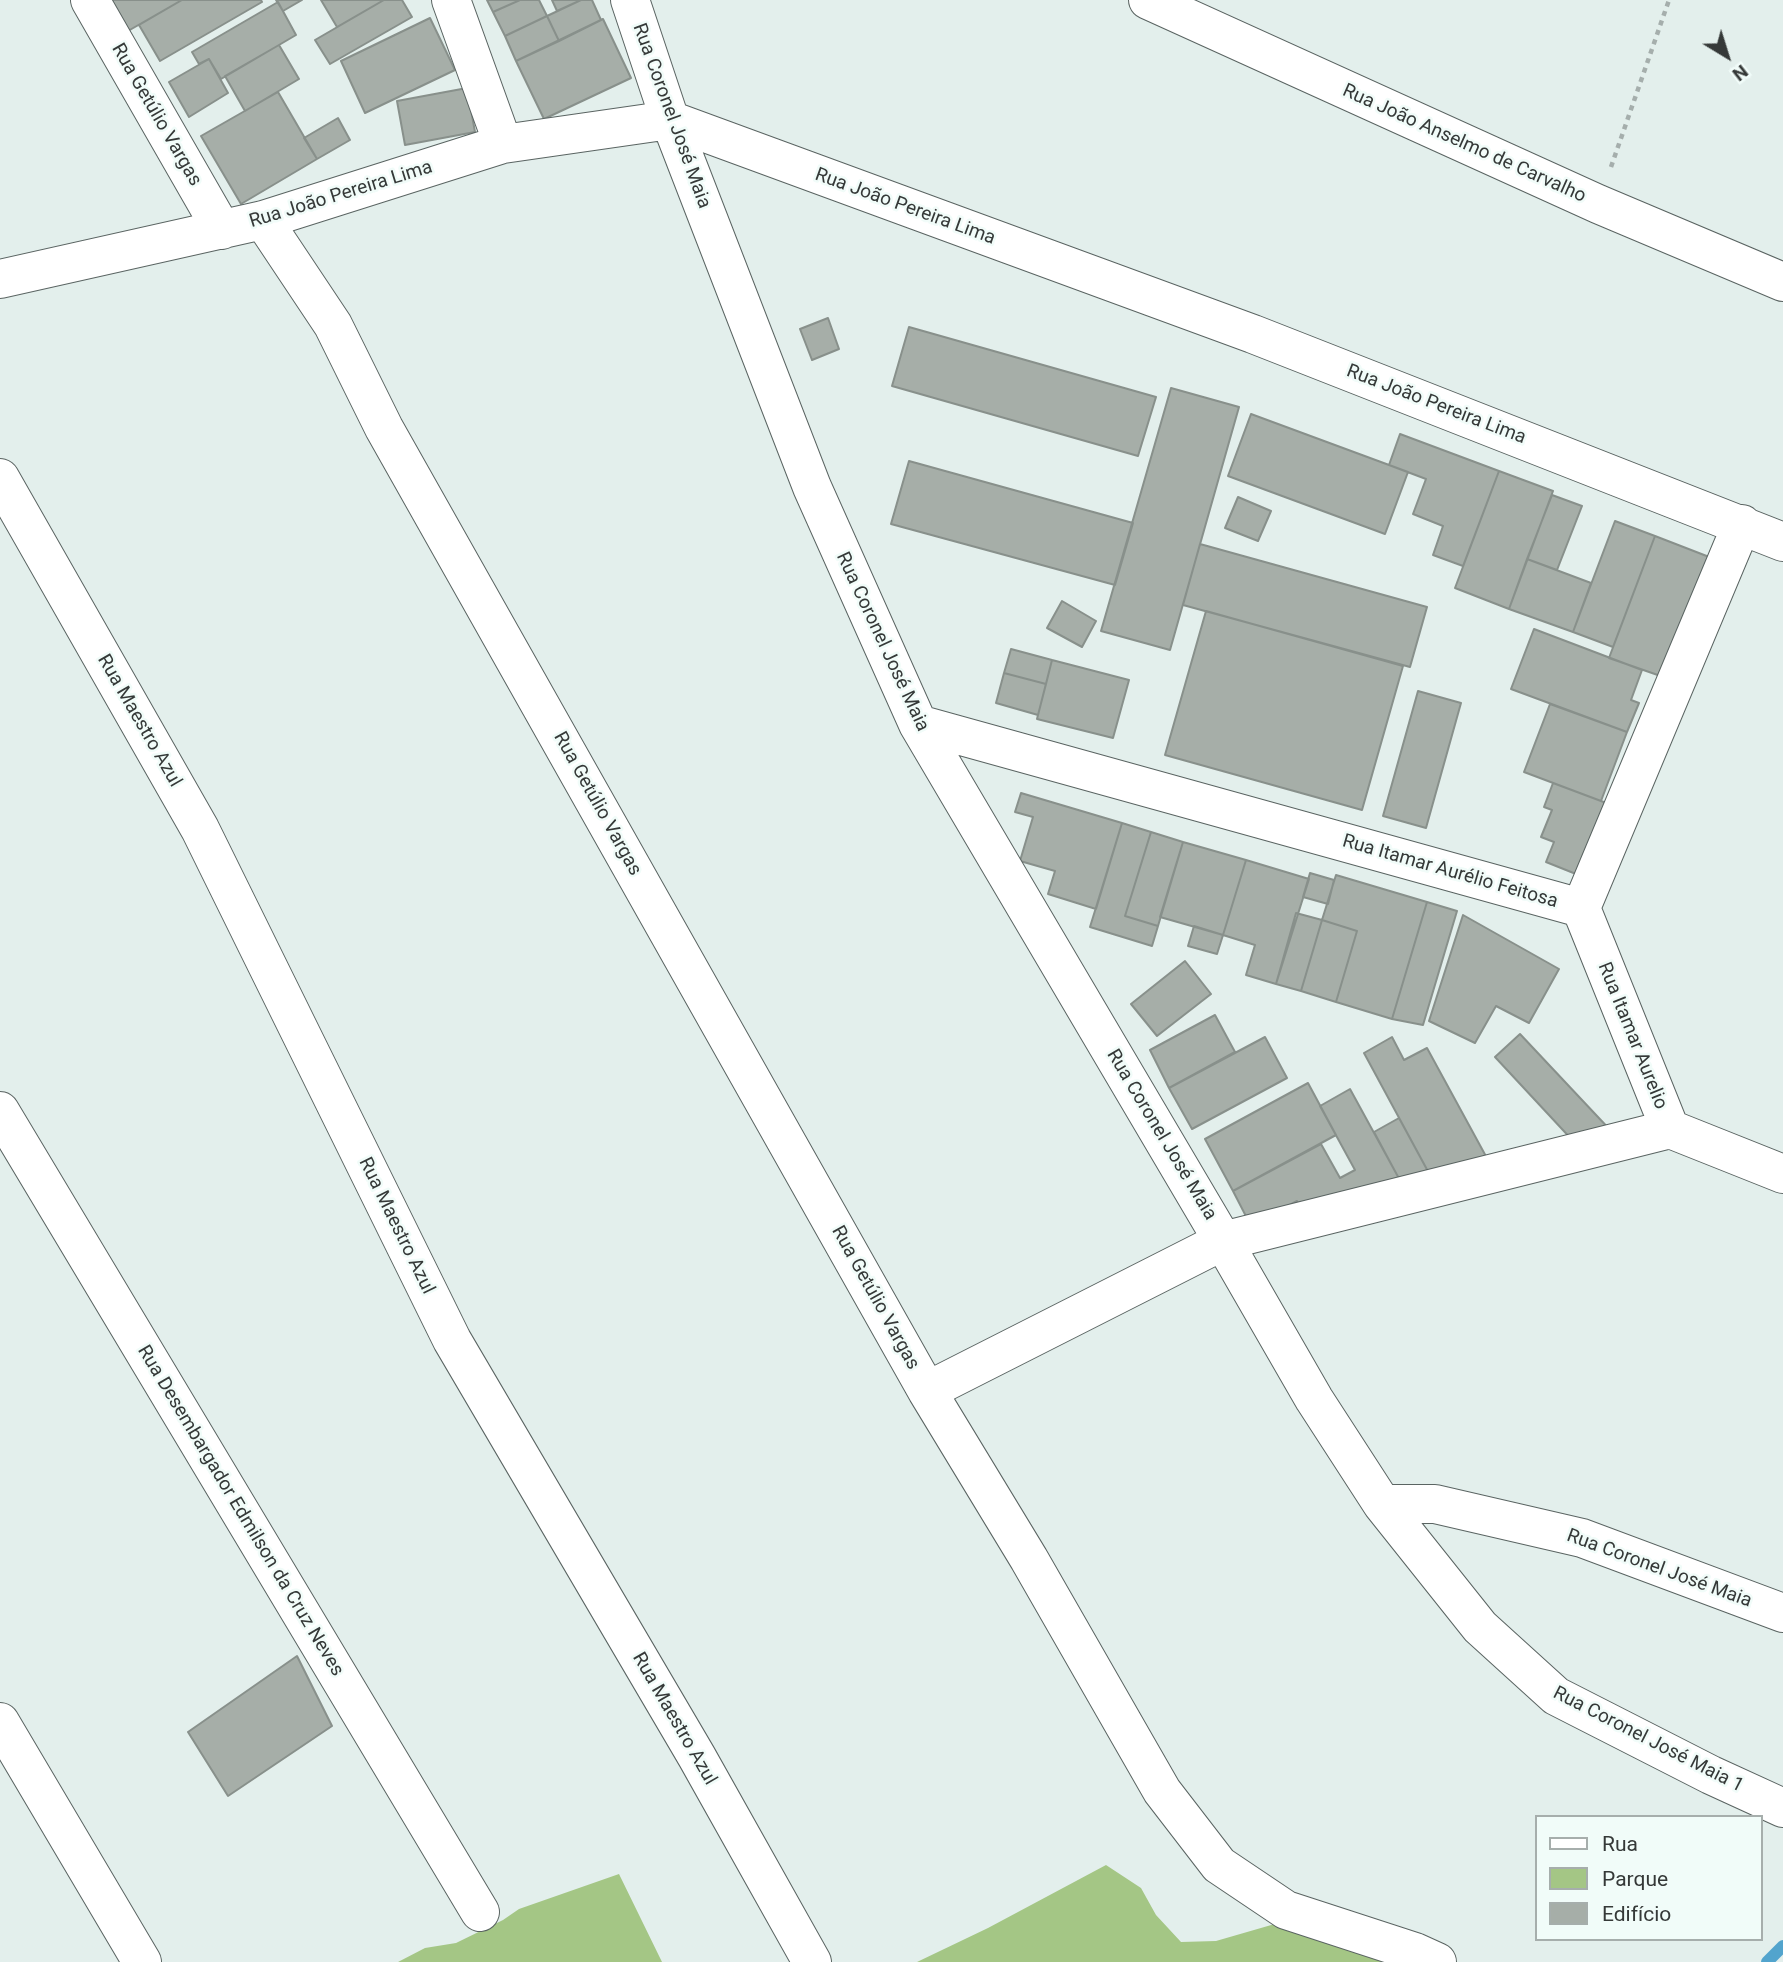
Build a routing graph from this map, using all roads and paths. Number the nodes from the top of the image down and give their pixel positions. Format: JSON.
{"nodes":[{"id":1,"x":90,"y":0,"type":"edge"},
{"id":2,"x":451,"y":0,"type":"edge"},
{"id":3,"x":630,"y":0,"type":"edge"},
{"id":4,"x":1148,"y":0,"type":"edge"},
{"id":5,"x":1669,"y":0,"type":"edge"},
{"id":6,"x":670,"y":120,"type":"junction"},
{"id":7,"x":503,"y":144,"type":"junction"},
{"id":8,"x":1598,"y":204,"type":"junction"},
{"id":9,"x":262,"y":220,"type":"junction"},
{"id":10,"x":222,"y":230,"type":"junction"},
{"id":11,"x":0,"y":279,"type":"edge"},
{"id":12,"x":1783,"y":282,"type":"edge"},
{"id":13,"x":0,"y":478,"type":"edge"},
{"id":14,"x":1742,"y":524,"type":"junction"},
{"id":15,"x":1783,"y":542,"type":"edge"},
{"id":16,"x":918,"y":724,"type":"junction"},
{"id":17,"x":1581,"y":908,"type":"junction"},
{"id":18,"x":0,"y":1111,"type":"edge"},
{"id":19,"x":1670,"y":1129,"type":"junction"},
{"id":20,"x":1783,"y":1174,"type":"edge"},
{"id":21,"x":1223,"y":1241,"type":"junction"},
{"id":22,"x":927,"y":1391,"type":"junction"},
{"id":23,"x":1382,"y":1504,"type":"junction"},
{"id":24,"x":1783,"y":1613,"type":"edge"},
{"id":25,"x":0,"y":1722,"type":"edge"},
{"id":26,"x":1783,"y":1808,"type":"edge"},
{"id":27,"x":480,"y":1912,"type":"dead end"},
{"id":28,"x":142,"y":1962,"type":"edge"},
{"id":29,"x":812,"y":1962,"type":"edge"},
{"id":30,"x":1437,"y":1962,"type":"edge"}],
"edges":[{"from":1,"to":10,"type":"street","name":"Rua Getúlio Vargas"},
{"from":2,"to":7,"type":"street"},
{"from":3,"to":6,"type":"street","name":"Rua Coronel José Maia"},
{"from":4,"to":8,"type":"street","name":"Rua João Anselmo de Carvalho"},
{"from":5,"to":8,"type":"path"},
{"from":6,"to":7,"type":"street","name":"Rua João Pereira Lima"},
{"from":6,"to":14,"type":"street","name":"Rua João Pereira Lima"},
{"from":6,"to":16,"type":"street","name":"Rua Coronel José Maia"},
{"from":7,"to":9,"type":"street","name":"Rua João Pereira Lima"},
{"from":8,"to":12,"type":"street","name":"Rua João Anselmo de Carvalho"},
{"from":9,"to":10,"type":"street","name":"Rua João Pereira Lima"},
{"from":9,"to":22,"type":"street","name":"Rua Getúlio Vargas"},
{"from":10,"to":11,"type":"street","name":"Rua João Pereira Lima"},
{"from":13,"to":29,"type":"street","name":"Rua Maestro Azul"},
{"from":14,"to":15,"type":"street","name":"Rua João Pereira Lima"},
{"from":14,"to":17,"type":"street","name":"Rua Itamar Aurélio Feitosa"},
{"from":16,"to":17,"type":"street","name":"Rua Itamar Aurélio Feitosa"},
{"from":16,"to":21,"type":"street","name":"Rua Coronel José Maia"},
{"from":17,"to":19,"type":"street","name":"Rua Itamar Aurelio"},
{"from":18,"to":27,"type":"street","name":"Rua Desembargador Edmilson da Cruz Neves"},
{"from":19,"to":20,"type":"street","name":"Rua Itamar Aurelio"},
{"from":19,"to":21,"type":"street","name":"Rua Coronel José Maia"},
{"from":21,"to":22,"type":"street","name":"Rua Getúlio Vargas"},
{"from":21,"to":23,"type":"street","name":"Rua Coronel José Maia"},
{"from":22,"to":30,"type":"street","name":"Rua Getúlio Vargas"},
{"from":23,"to":24,"type":"street","name":"Rua Coronel José Maia"},
{"from":23,"to":26,"type":"street","name":"Rua Coronel José Maia 1"},
{"from":25,"to":28,"type":"street"}]}
